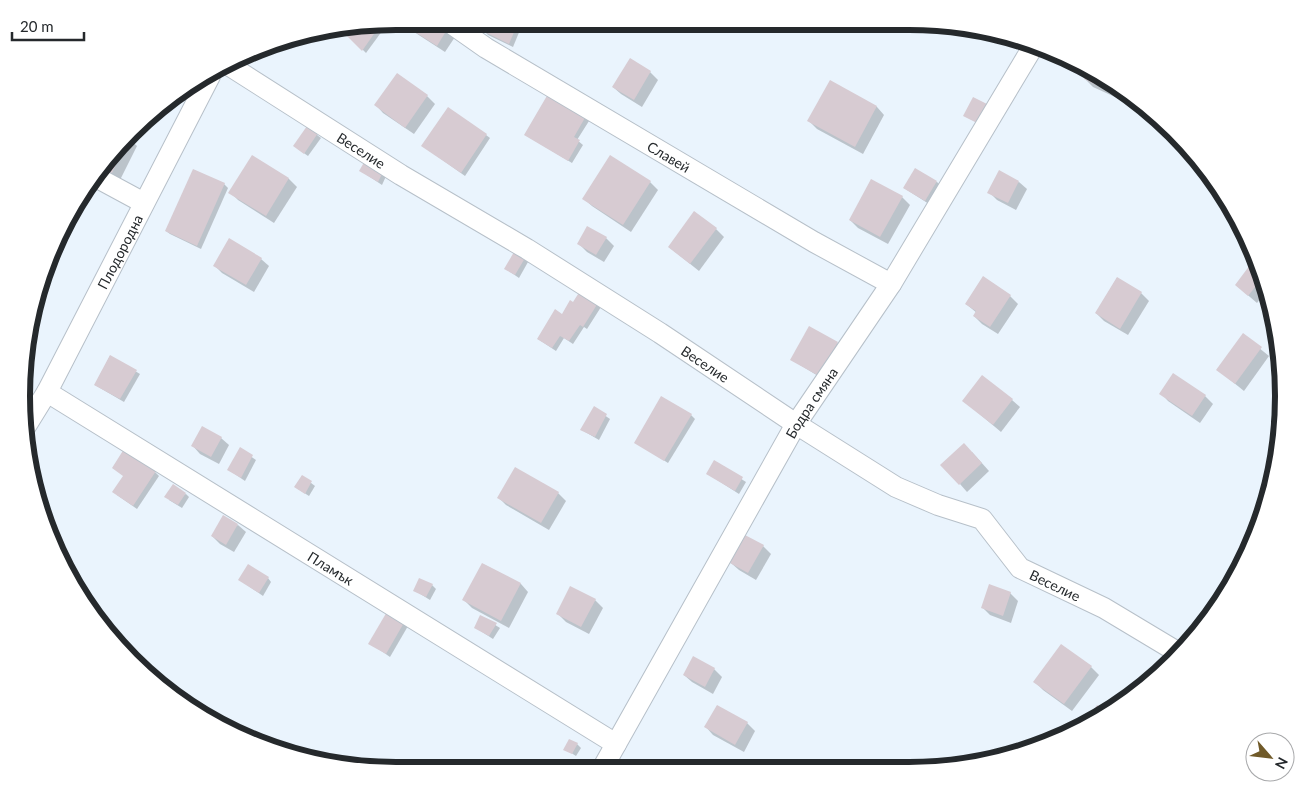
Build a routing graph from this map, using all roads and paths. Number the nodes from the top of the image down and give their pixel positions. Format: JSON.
{"nodes":[{"id":1,"x":460,"y":30,"type":"edge"},
{"id":2,"x":1031,"y":51,"type":"edge"},
{"id":3,"x":234,"y":68,"type":"edge"},
{"id":4,"x":206,"y":83,"type":"edge"},
{"id":5,"x":101,"y":180,"type":"edge"},
{"id":6,"x":144,"y":203,"type":"junction"},
{"id":7,"x":891,"y":284,"type":"junction"},
{"id":8,"x":46,"y":392,"type":"junction"},
{"id":9,"x":31,"y":418,"type":"edge"},
{"id":10,"x":796,"y":424,"type":"junction"},
{"id":11,"x":1173,"y":649,"type":"edge"},
{"id":12,"x":616,"y":744,"type":"junction"},
{"id":13,"x":606,"y":762,"type":"edge"}],
"edges":[{"from":1,"to":7,"type":"street","name":"Славей"},
{"from":2,"to":7,"type":"street","name":"Бодра смяна"},
{"from":3,"to":10,"type":"street","name":"Веселие"},
{"from":4,"to":6,"type":"street","name":"Плодородна"},
{"from":5,"to":6,"type":"street"},
{"from":6,"to":8,"type":"street","name":"Плодородна"},
{"from":7,"to":10,"type":"street","name":"Бодра смяна"},
{"from":8,"to":9,"type":"street","name":"Плодородна"},
{"from":8,"to":12,"type":"street","name":"Пламък"},
{"from":10,"to":11,"type":"street","name":"Веселие"},
{"from":10,"to":12,"type":"street","name":"Бодра смяна"},
{"from":12,"to":13,"type":"street","name":"Бодра смяна"}]}
